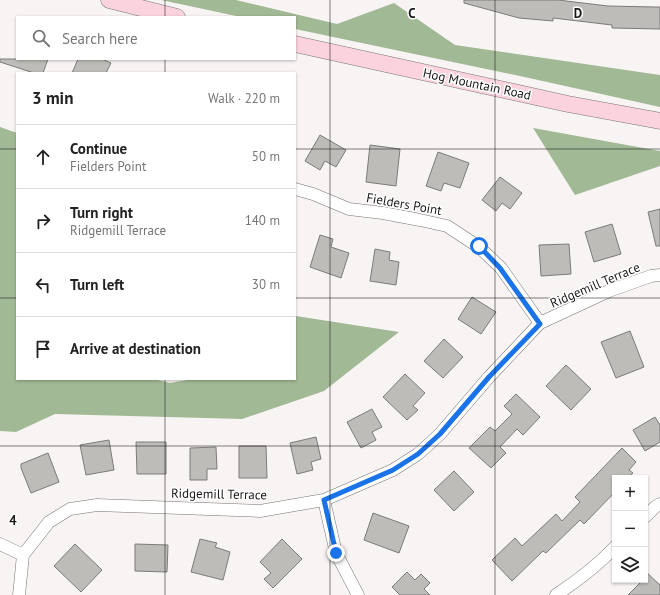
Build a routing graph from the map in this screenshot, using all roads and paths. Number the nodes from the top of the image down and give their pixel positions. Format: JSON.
{"nodes":[{"id":1,"x":109,"y":0,"type":"edge"},
{"id":2,"x":173,"y":16,"type":"edge"},
{"id":3,"x":296,"y":44,"type":"edge"},
{"id":4,"x":660,"y":121,"type":"edge"},
{"id":5,"x":296,"y":189,"type":"edge"},
{"id":6,"x":660,"y":275,"type":"edge"},
{"id":7,"x":540,"y":324,"type":"junction"},
{"id":8,"x":324,"y":500,"type":"junction"},
{"id":9,"x":660,"y":504,"type":"edge"},
{"id":10,"x":648,"y":514,"type":"edge"},
{"id":11,"x":0,"y":544,"type":"edge"},
{"id":12,"x":612,"y":551,"type":"edge"},
{"id":13,"x":23,"y":555,"type":"junction"},
{"id":14,"x":19,"y":595,"type":"edge"},
{"id":15,"x":358,"y":595,"type":"edge"},
{"id":16,"x":556,"y":595,"type":"edge"}],
"edges":[{"from":1,"to":2,"type":"street"},
{"from":3,"to":4,"type":"street","name":"Hog Mountain Road"},
{"from":5,"to":7,"type":"street","name":"Fielders Point"},
{"from":6,"to":7,"type":"street","name":"Ridgemill Terrace"},
{"from":7,"to":8,"type":"street","name":"Ridgemill Terrace"},
{"from":8,"to":13,"type":"street","name":"Ridgemill Terrace"},
{"from":8,"to":15,"type":"street"},
{"from":9,"to":10,"type":"street"},
{"from":11,"to":13,"type":"street"},
{"from":12,"to":16,"type":"street"},
{"from":13,"to":14,"type":"street"}]}
